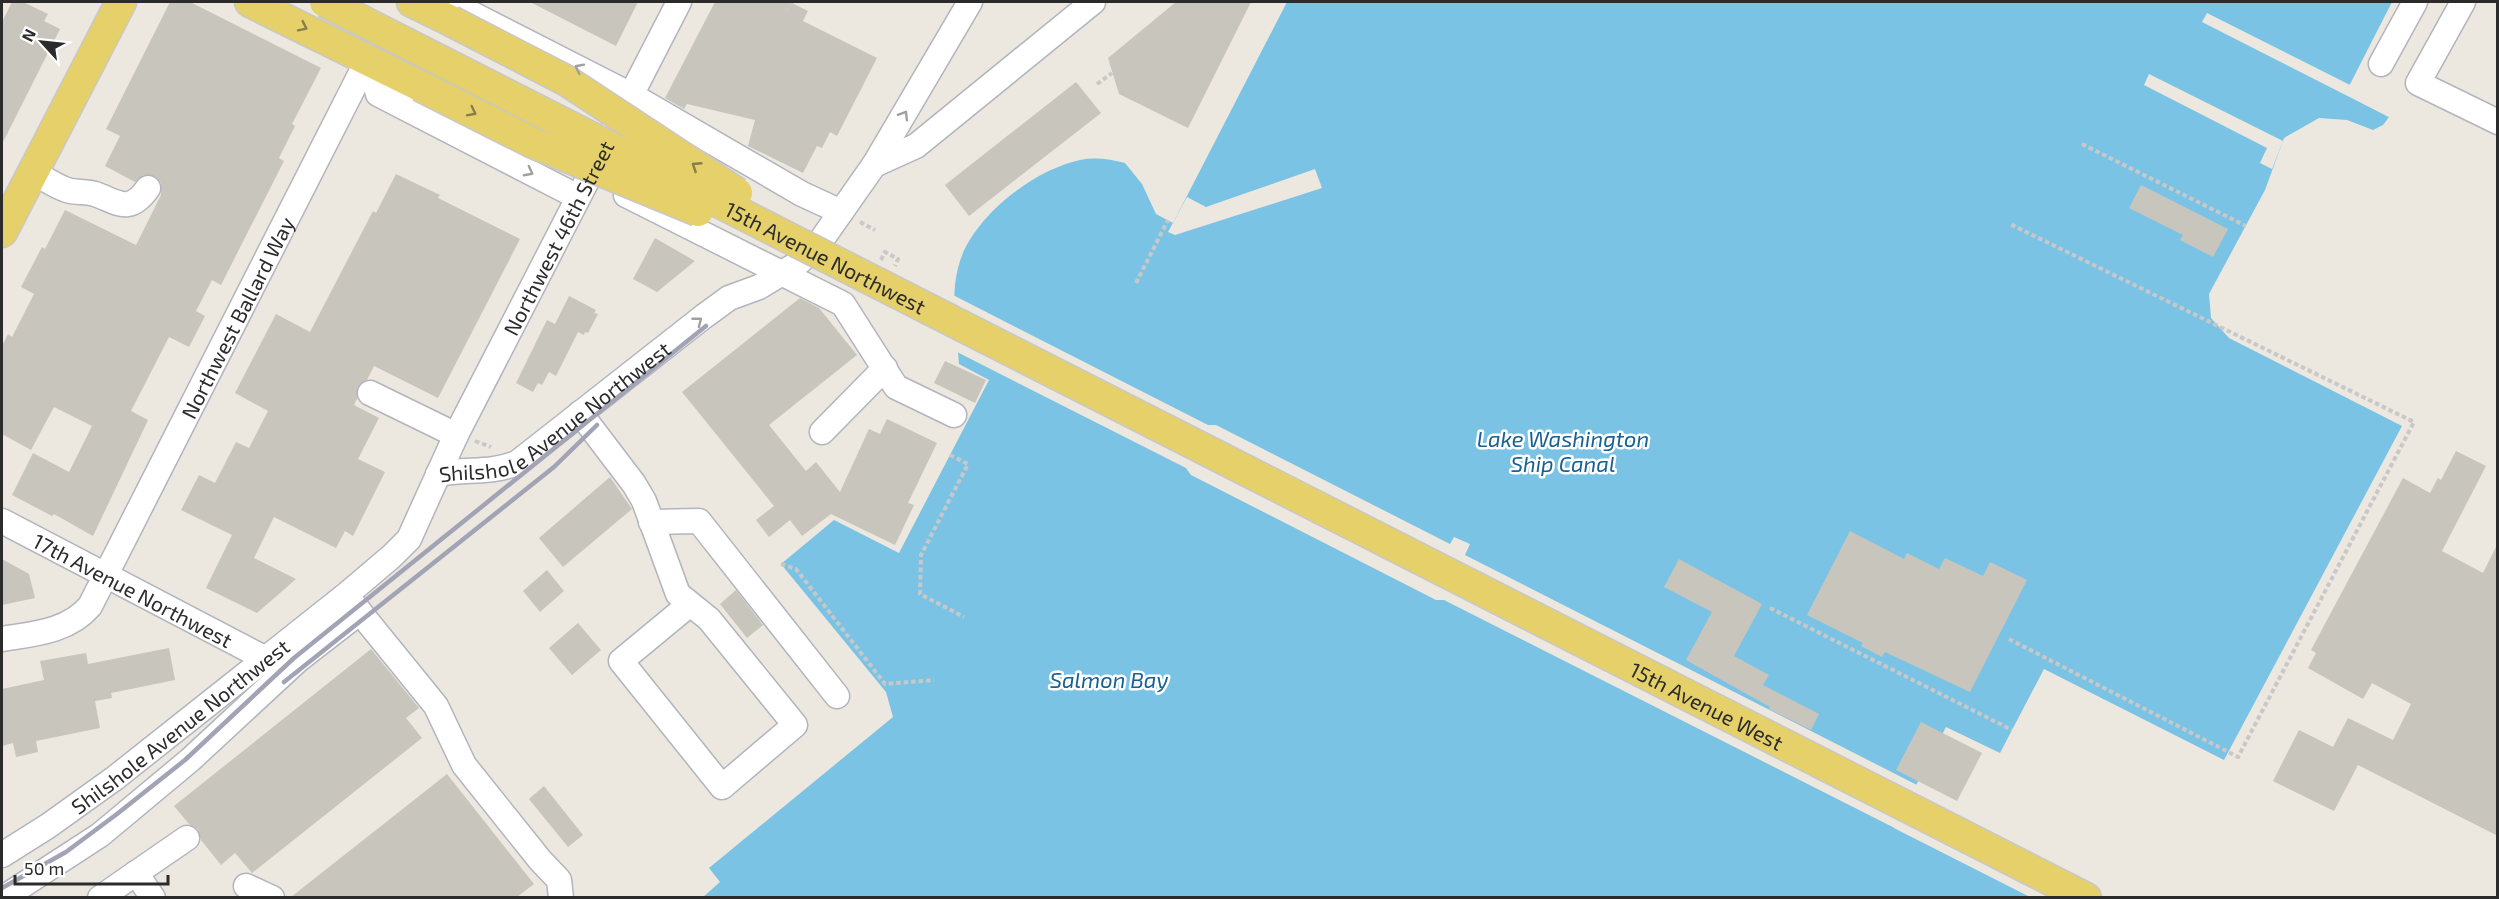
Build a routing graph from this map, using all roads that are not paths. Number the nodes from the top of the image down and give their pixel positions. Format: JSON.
{"nodes":[{"id":1,"x":121,"y":2,"type":"edge"},
{"id":2,"x":250,"y":2,"type":"edge"},
{"id":3,"x":325,"y":2,"type":"edge"},
{"id":4,"x":412,"y":2,"type":"edge"},
{"id":5,"x":679,"y":2,"type":"edge"},
{"id":6,"x":970,"y":2,"type":"edge"},
{"id":7,"x":1093,"y":2,"type":"edge"},
{"id":8,"x":2415,"y":2,"type":"edge"},
{"id":9,"x":2463,"y":2,"type":"edge"},
{"id":10,"x":450,"y":11,"type":"edge"},
{"id":11,"x":368,"y":59,"type":"junction"},
{"id":12,"x":2381,"y":64,"type":"dead end"},
{"id":13,"x":378,"y":94,"type":"junction"},
{"id":14,"x":631,"y":95,"type":"junction"},
{"id":15,"x":2498,"y":122,"type":"edge"},
{"id":16,"x":335,"y":124,"type":"junction"},
{"id":17,"x":874,"y":165,"type":"junction"},
{"id":18,"x":33,"y":172,"type":"junction"},
{"id":19,"x":589,"y":176,"type":"junction"},
{"id":20,"x":148,"y":188,"type":"dead end"},
{"id":21,"x":578,"y":197,"type":"junction"},
{"id":22,"x":841,"y":212,"type":"junction"},
{"id":23,"x":2,"y":232,"type":"edge"},
{"id":24,"x":830,"y":259,"type":"junction"},
{"id":25,"x":782,"y":274,"type":"junction"},
{"id":26,"x":885,"y":368,"type":"junction"},
{"id":27,"x":370,"y":393,"type":"dead end"},
{"id":28,"x":580,"y":413,"type":"junction"},
{"id":29,"x":954,"y":415,"type":"dead end"},
{"id":30,"x":822,"y":432,"type":"dead end"},
{"id":31,"x":456,"y":435,"type":"junction"},
{"id":32,"x":438,"y":474,"type":"junction"},
{"id":33,"x":1329,"y":512,"type":"joint"},
{"id":34,"x":2,"y":521,"type":"edge"},
{"id":35,"x":651,"y":522,"type":"junction"},
{"id":36,"x":106,"y":576,"type":"junction"},
{"id":37,"x":353,"y":604,"type":"junction"},
{"id":38,"x":690,"y":604,"type":"junction"},
{"id":39,"x":2,"y":639,"type":"edge"},
{"id":40,"x":266,"y":659,"type":"junction"},
{"id":41,"x":837,"y":696,"type":"dead end"},
{"id":42,"x":115,"y":778,"type":"junction"},
{"id":43,"x":129,"y":821,"type":"junction"},
{"id":44,"x":187,"y":838,"type":"dead end"},
{"id":45,"x":2,"y":855,"type":"edge"},
{"id":46,"x":136,"y":873,"type":"junction"},
{"id":47,"x":246,"y":886,"type":"dead end"},
{"id":48,"x":3,"y":897,"type":"edge"},
{"id":49,"x":100,"y":897,"type":"edge"},
{"id":50,"x":153,"y":897,"type":"edge"},
{"id":51,"x":272,"y":897,"type":"edge"},
{"id":52,"x":561,"y":897,"type":"edge"},
{"id":53,"x":2086,"y":897,"type":"edge"}],
"edges":[{"from":1,"to":18,"type":"main road"},
{"from":2,"to":11,"type":"main road","one_way":true},
{"from":3,"to":24,"type":"main road","name":"15th Avenue Northwest","bridge":true},
{"from":4,"to":10,"type":"main road"},
{"from":5,"to":14,"type":"street","name":"Northwest 46th Street"},
{"from":17,"to":6,"type":"street","name":"Shilshole Avenue Northwest","one_way":true},
{"from":7,"to":17,"type":"street"},
{"from":8,"to":12,"type":"street"},
{"from":9,"to":15,"type":"street"},
{"from":14,"to":10,"type":"street","one_way":true},
{"from":24,"to":10,"type":"main road","one_way":true,"bridge":true},
{"from":11,"to":13,"type":"street"},
{"from":11,"to":16,"type":"street","name":"Northwest Ballard Way"},
{"from":11,"to":24,"type":"main road","one_way":true,"bridge":true},
{"from":13,"to":16,"type":"street"},
{"from":13,"to":21,"type":"street","one_way":true},
{"from":14,"to":19,"type":"street","name":"Northwest 46th Street"},
{"from":14,"to":22,"type":"street"},
{"from":16,"to":36,"type":"street","name":"Northwest Ballard Way"},
{"from":17,"to":22,"type":"street","name":"Shilshole Avenue Northwest"},
{"from":18,"to":20,"type":"street"},
{"from":18,"to":23,"type":"main road"},
{"from":19,"to":21,"type":"street","name":"Northwest 46th Street"},
{"from":19,"to":25,"type":"street","name":"15th Avenue Northwest"},
{"from":21,"to":31,"type":"street","name":"Northwest 46th Street"},
{"from":22,"to":25,"type":"street","name":"Shilshole Avenue Northwest"},
{"from":24,"to":33,"type":"main road","name":"15th Avenue Northwest","bridge":true},
{"from":25,"to":26,"type":"street","name":"15th Avenue Northwest"},
{"from":28,"to":25,"type":"street","name":"Shilshole Avenue Northwest","one_way":true},
{"from":26,"to":29,"type":"street"},
{"from":26,"to":30,"type":"street"},
{"from":27,"to":31,"type":"street"},
{"from":28,"to":32,"type":"street","name":"Shilshole Avenue Northwest"},
{"from":28,"to":35,"type":"street"},
{"from":31,"to":32,"type":"street","name":"Northwest 46th Street"},
{"from":32,"to":37,"type":"street","name":"Shilshole Avenue Northwest"},
{"from":33,"to":53,"type":"main road","name":"15th Avenue West"},
{"from":34,"to":36,"type":"street","name":"17th Avenue Northwest"},
{"from":35,"to":38,"type":"street"},
{"from":35,"to":41,"type":"street"},
{"from":36,"to":39,"type":"street","name":"Northwest Ballard Way"},
{"from":36,"to":40,"type":"street","name":"17th Avenue Northwest"},
{"from":37,"to":40,"type":"street","name":"Shilshole Avenue Northwest"},
{"from":37,"to":43,"type":"street"},
{"from":37,"to":52,"type":"street"},
{"from":38,"to":38,"type":"street"},
{"from":40,"to":42,"type":"street","name":"Shilshole Avenue Northwest"},
{"from":42,"to":43,"type":"street"},
{"from":42,"to":45,"type":"street","name":"Shilshole Avenue Northwest"},
{"from":43,"to":48,"type":"street"},
{"from":44,"to":46,"type":"street"},
{"from":46,"to":49,"type":"street"},
{"from":46,"to":50,"type":"street"},
{"from":47,"to":51,"type":"street"}]}
